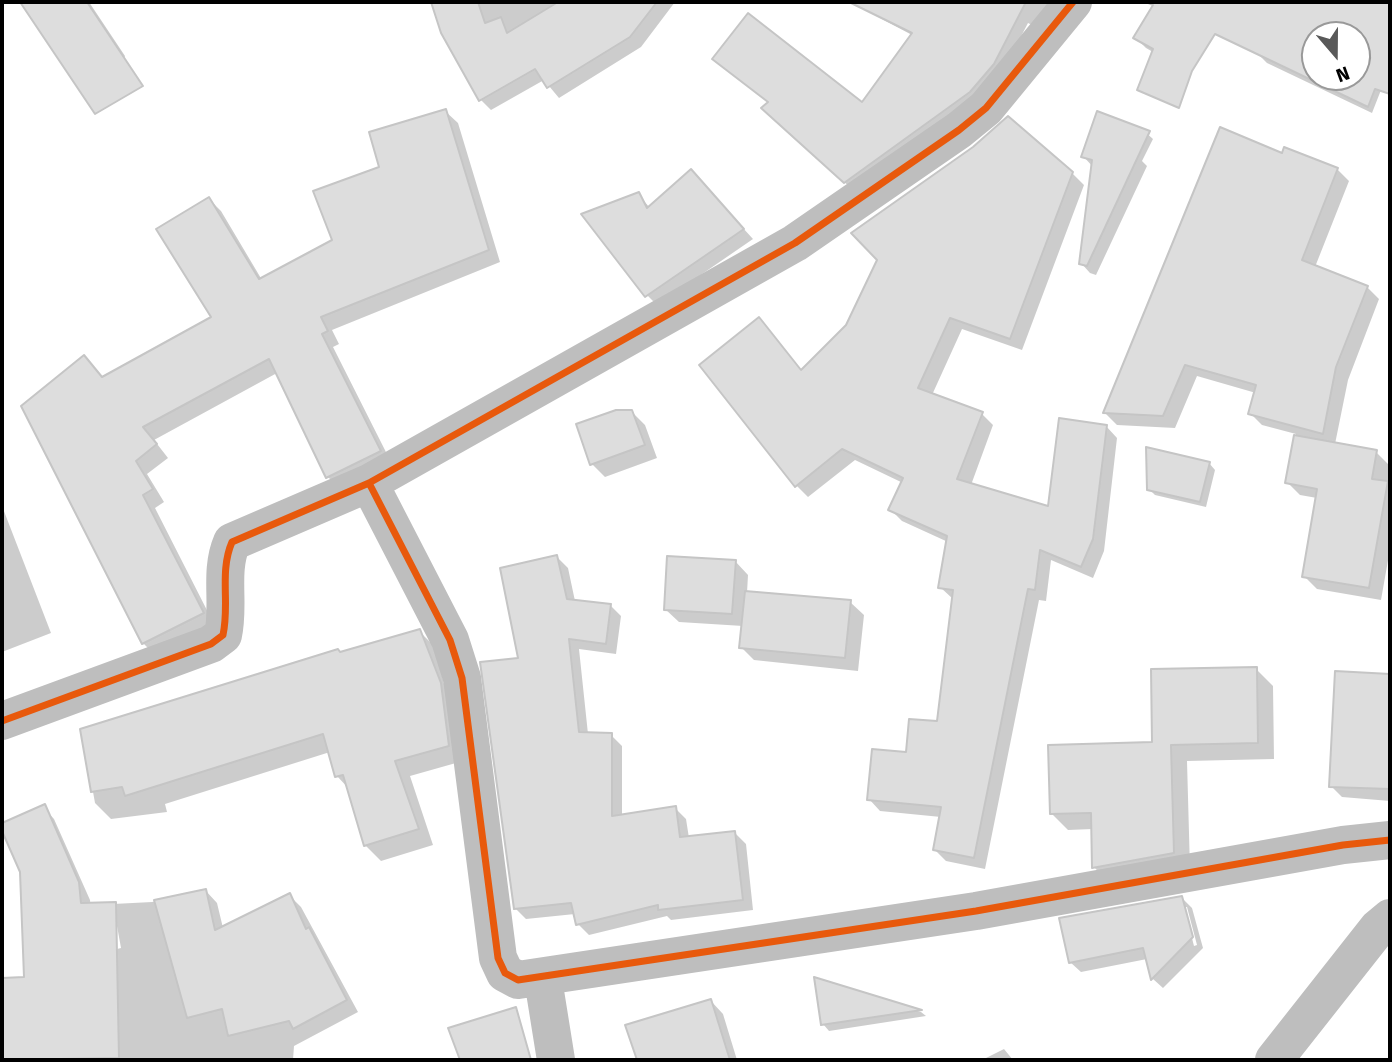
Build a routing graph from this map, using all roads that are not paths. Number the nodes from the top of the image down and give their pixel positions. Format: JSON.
{"nodes":[{"id":1,"x":1073,"y":2,"type":"edge"},
{"id":2,"x":369,"y":483,"type":"junction"},
{"id":3,"x":2,"y":721,"type":"edge"},
{"id":4,"x":1390,"y":840,"type":"edge"},
{"id":5,"x":1390,"y":918,"type":"edge"},
{"id":6,"x":544,"y":979,"type":"junction"},
{"id":7,"x":556,"y":1060,"type":"edge"},
{"id":8,"x":1274,"y":1060,"type":"edge"}],
"edges":[{"from":1,"to":2,"type":"street"},
{"from":2,"to":3,"type":"street"},
{"from":2,"to":6,"type":"street"},
{"from":4,"to":6,"type":"street"},
{"from":5,"to":8,"type":"street"},
{"from":6,"to":7,"type":"street"}]}
